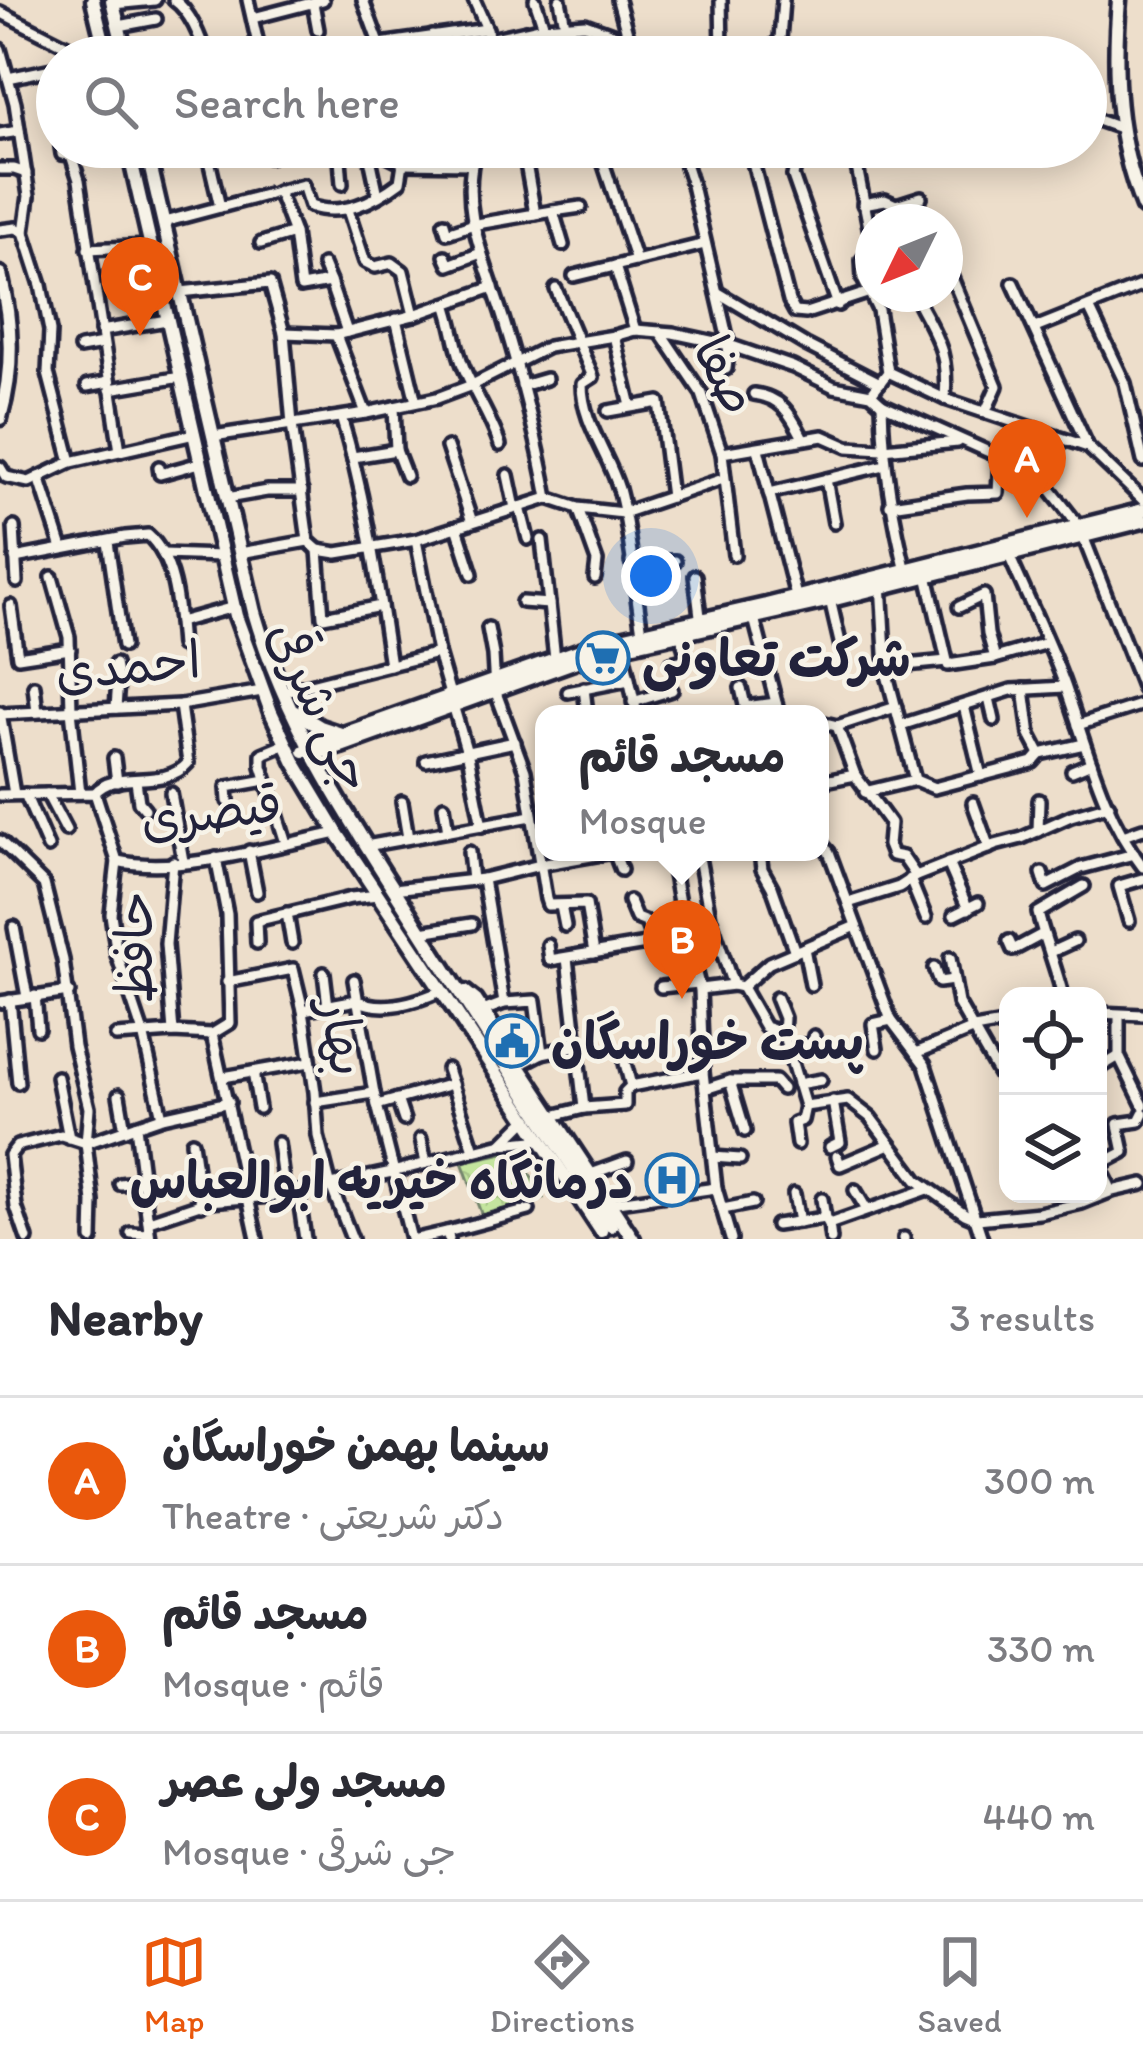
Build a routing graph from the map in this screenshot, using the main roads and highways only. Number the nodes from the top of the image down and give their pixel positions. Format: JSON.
{"nodes":[{"id":1,"x":93,"y":0,"type":"edge"},
{"id":2,"x":1119,"y":0,"type":"edge"},
{"id":3,"x":113,"y":2,"type":"edge"},
{"id":4,"x":102,"y":36,"type":"edge"},
{"id":5,"x":121,"y":36,"type":"edge"},
{"id":6,"x":133,"y":168,"type":"edge"},
{"id":7,"x":151,"y":168,"type":"edge"},
{"id":8,"x":1143,"y":207,"type":"edge"},
{"id":9,"x":0,"y":274,"type":"edge"},
{"id":10,"x":0,"y":418,"type":"edge"},
{"id":11,"x":1143,"y":510,"type":"edge"},
{"id":12,"x":1143,"y":520,"type":"edge"},
{"id":13,"x":1081,"y":531,"type":"junction"},
{"id":14,"x":289,"y":706,"type":"junction"},
{"id":15,"x":342,"y":740,"type":"junction"},
{"id":16,"x":310,"y":749,"type":"junction"},
{"id":17,"x":288,"y":750,"type":"junction"},
{"id":18,"x":327,"y":780,"type":"junction"},
{"id":19,"x":447,"y":987,"type":"junction"},
{"id":20,"x":608,"y":1231,"type":"edge"},
{"id":21,"x":633,"y":1239,"type":"edge"}],
"edges":[{"from":1,"to":4,"type":"main road"},
{"from":2,"to":8,"type":"main road"},
{"from":3,"to":5,"type":"main road"},
{"from":6,"to":17,"type":"main road","name":"جی شرقی"},
{"from":7,"to":14,"type":"main road","name":"جی شرقی"},
{"from":9,"to":10,"type":"main road"},
{"from":11,"to":13,"type":"main road"},
{"from":12,"to":13,"type":"main road"},
{"from":13,"to":15,"type":"main road"},
{"from":14,"to":15,"type":"main road"},
{"from":14,"to":16,"type":"main road","name":"جی شرقی"},
{"from":15,"to":16,"type":"main road"},
{"from":15,"to":18,"type":"main road"},
{"from":16,"to":17,"type":"main road"},
{"from":16,"to":18,"type":"main road","name":"جی شرقی"},
{"from":17,"to":19,"type":"main road","name":"جی شرقی"},
{"from":18,"to":19,"type":"main road","name":"جی شرقی"},
{"from":19,"to":20,"type":"main road","name":"جی شرقی"},
{"from":19,"to":20,"type":"main road"},
{"from":19,"to":20,"type":"main road"},
{"from":20,"to":21,"type":"main road"}]}
